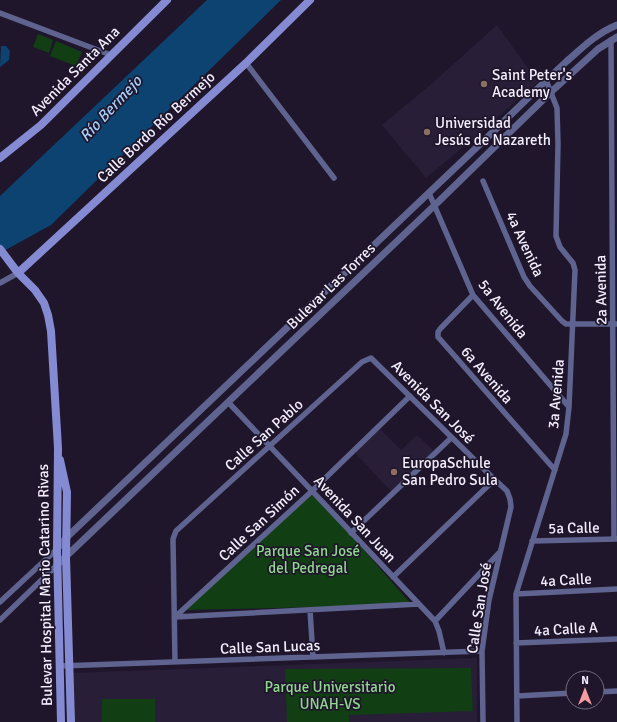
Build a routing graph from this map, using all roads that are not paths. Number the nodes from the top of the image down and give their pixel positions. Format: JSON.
{"nodes":[{"id":1,"x":167,"y":0,"type":"edge"},
{"id":2,"x":310,"y":0,"type":"edge"},
{"id":3,"x":0,"y":13,"type":"edge"},
{"id":4,"x":617,"y":25,"type":"edge"},
{"id":5,"x":614,"y":38,"type":"edge"},
{"id":6,"x":111,"y":55,"type":"junction"},
{"id":7,"x":246,"y":63,"type":"junction"},
{"id":8,"x":546,"y":80,"type":"junction"},
{"id":9,"x":551,"y":92,"type":"junction"},
{"id":10,"x":614,"y":134,"type":"edge"},
{"id":11,"x":0,"y":158,"type":"edge"},
{"id":12,"x":334,"y":178,"type":"dead end"},
{"id":13,"x":483,"y":181,"type":"dead end"},
{"id":14,"x":429,"y":193,"type":"junction"},
{"id":15,"x":615,"y":193,"type":"edge"},
{"id":16,"x":434,"y":206,"type":"junction"},
{"id":17,"x":2,"y":252,"type":"edge"},
{"id":18,"x":18,"y":273,"type":"junction"},
{"id":19,"x":0,"y":283,"type":"edge"},
{"id":20,"x":473,"y":295,"type":"junction"},
{"id":21,"x":573,"y":324,"type":"junction"},
{"id":22,"x":615,"y":324,"type":"edge"},
{"id":23,"x":369,"y":359,"type":"joint"},
{"id":24,"x":410,"y":396,"type":"junction"},
{"id":25,"x":228,"y":402,"type":"junction"},
{"id":26,"x":569,"y":407,"type":"junction"},
{"id":27,"x":451,"y":438,"type":"junction"},
{"id":28,"x":270,"y":446,"type":"junction"},
{"id":29,"x":58,"y":448,"type":"junction"},
{"id":30,"x":556,"y":470,"type":"junction"},
{"id":31,"x":494,"y":480,"type":"junction"},
{"id":32,"x":312,"y":491,"type":"junction"},
{"id":33,"x":510,"y":499,"type":"joint"},
{"id":34,"x":351,"y":533,"type":"junction"},
{"id":35,"x":66,"y":538,"type":"junction"},
{"id":36,"x":615,"y":539,"type":"edge"},
{"id":37,"x":532,"y":541,"type":"junction"},
{"id":38,"x":56,"y":549,"type":"junction"},
{"id":39,"x":500,"y":552,"type":"junction"},
{"id":40,"x":66,"y":557,"type":"junction"},
{"id":41,"x":57,"y":565,"type":"junction"},
{"id":42,"x":393,"y":576,"type":"junction"},
{"id":43,"x":617,"y":589,"type":"edge"},
{"id":44,"x":516,"y":594,"type":"junction"},
{"id":45,"x":3,"y":596,"type":"edge"},
{"id":46,"x":0,"y":602,"type":"edge"},
{"id":47,"x":419,"y":604,"type":"junction"},
{"id":48,"x":310,"y":610,"type":"junction"},
{"id":49,"x":175,"y":617,"type":"junction"},
{"id":50,"x":0,"y":620,"type":"edge"},
{"id":51,"x":435,"y":621,"type":"junction"},
{"id":52,"x":617,"y":639,"type":"edge"},
{"id":53,"x":516,"y":643,"type":"junction"},
{"id":54,"x":482,"y":651,"type":"junction"},
{"id":55,"x":444,"y":653,"type":"junction"},
{"id":56,"x":313,"y":657,"type":"junction"},
{"id":57,"x":176,"y":662,"type":"junction"},
{"id":58,"x":64,"y":666,"type":"junction"},
{"id":59,"x":617,"y":691,"type":"edge"},
{"id":60,"x":605,"y":692,"type":"edge"},
{"id":61,"x":565,"y":693,"type":"edge"},
{"id":62,"x":517,"y":696,"type":"junction"},
{"id":63,"x":61,"y":722,"type":"edge"},
{"id":64,"x":71,"y":722,"type":"edge"},
{"id":65,"x":483,"y":722,"type":"edge"},
{"id":66,"x":517,"y":722,"type":"edge"}],
"edges":[{"from":1,"to":6,"type":"main road","name":"Avenida Santa Ana"},
{"from":2,"to":7,"type":"main road","name":"Calle Bordo Río Bermejo"},
{"from":3,"to":6,"type":"street"},
{"from":4,"to":8,"type":"street","name":"Bulevar Las Torres"},
{"from":5,"to":9,"type":"street","name":"Bulevar Las Torres"},
{"from":5,"to":10,"type":"street","name":"2a Avenida"},
{"from":6,"to":11,"type":"main road","name":"Avenida Santa Ana"},
{"from":7,"to":12,"type":"street"},
{"from":7,"to":18,"type":"main road","name":"Calle Bordo Río Bermejo"},
{"from":8,"to":9,"type":"street","name":"3a Avenida"},
{"from":8,"to":14,"type":"street","name":"Bulevar Las Torres"},
{"from":9,"to":16,"type":"street","name":"Bulevar Las Torres"},
{"from":9,"to":21,"type":"street","name":"3a Avenida"},
{"from":10,"to":15,"type":"street","name":"2a Avenida"},
{"from":13,"to":21,"type":"street","name":"4a Avenida"},
{"from":14,"to":16,"type":"street","name":"5a Avenida"},
{"from":14,"to":35,"type":"street","name":"Bulevar Las Torres"},
{"from":15,"to":22,"type":"street","name":"2a Avenida"},
{"from":16,"to":20,"type":"street","name":"5a Avenida"},
{"from":16,"to":25,"type":"street","name":"Bulevar Las Torres"},
{"from":17,"to":18,"type":"main road","name":"Bulevar Hospital Mario Catarino Rivas"},
{"from":18,"to":19,"type":"street"},
{"from":18,"to":29,"type":"main road","name":"Bulevar Hospital Mario Catarino Rivas"},
{"from":20,"to":26,"type":"street","name":"5a Avenida"},
{"from":20,"to":30,"type":"street","name":"6a Avenida"},
{"from":21,"to":22,"type":"street"},
{"from":21,"to":26,"type":"street","name":"3a Avenida"},
{"from":22,"to":36,"type":"street","name":"2a Avenida"},
{"from":23,"to":24,"type":"street","name":"Avenida San José"},
{"from":23,"to":28,"type":"street","name":"Calle San Pablo"},
{"from":24,"to":27,"type":"street","name":"Avenida San José"},
{"from":24,"to":32,"type":"street","name":"Calle San Simón"},
{"from":25,"to":28,"type":"street","name":"Avenida San Juan"},
{"from":25,"to":40,"type":"street","name":"Bulevar Las Torres"},
{"from":26,"to":30,"type":"street","name":"3a Avenida"},
{"from":27,"to":31,"type":"street","name":"Avenida San José"},
{"from":27,"to":34,"type":"street"},
{"from":28,"to":32,"type":"street","name":"Avenida San Juan"},
{"from":28,"to":49,"type":"street","name":"Calle San Pablo"},
{"from":29,"to":35,"type":"main road","name":"Bulevar Hospital Mario Catarino Rivas"},
{"from":29,"to":38,"type":"main road","name":"Bulevar Hospital Mario Catarino Rivas"},
{"from":30,"to":37,"type":"street","name":"3a Avenida"},
{"from":31,"to":33,"type":"street","name":"Avenida San José"},
{"from":31,"to":42,"type":"street"},
{"from":32,"to":34,"type":"street","name":"Avenida San Juan"},
{"from":32,"to":49,"type":"street","name":"Calle San Simón"},
{"from":33,"to":39,"type":"street","name":"Calle San José"},
{"from":34,"to":42,"type":"street","name":"Avenida San Juan"},
{"from":35,"to":38,"type":"street","name":"Bulevar Las Torres"},
{"from":35,"to":40,"type":"main road","name":"Bulevar Hospital Mario Catarino Rivas"},
{"from":36,"to":37,"type":"street","name":"5a Calle"},
{"from":37,"to":44,"type":"street","name":"3a Avenida"},
{"from":38,"to":41,"type":"main road","name":"Bulevar Hospital Mario Catarino Rivas"},
{"from":38,"to":45,"type":"street"},
{"from":39,"to":51,"type":"street"},
{"from":39,"to":54,"type":"street","name":"Calle San José"},
{"from":40,"to":41,"type":"street","name":"Bulevar Las Torres"},
{"from":40,"to":58,"type":"main road","name":"Bulevar Hospital Mario Catarino Rivas"},
{"from":41,"to":50,"type":"street"},
{"from":41,"to":58,"type":"main road","name":"Bulevar Hospital Mario Catarino Rivas"},
{"from":42,"to":47,"type":"street","name":"Avenida San Juan"},
{"from":43,"to":44,"type":"street","name":"4a Calle"},
{"from":44,"to":53,"type":"street","name":"3a Avenida"},
{"from":45,"to":46,"type":"street"},
{"from":47,"to":48,"type":"street"},
{"from":47,"to":51,"type":"street","name":"Avenida San Juan"},
{"from":48,"to":49,"type":"street"},
{"from":48,"to":56,"type":"street"},
{"from":49,"to":57,"type":"street"},
{"from":51,"to":55,"type":"street","name":"Avenida San Juan"},
{"from":52,"to":53,"type":"street","name":"4a Calle A"},
{"from":53,"to":62,"type":"street","name":"3a Avenida"},
{"from":54,"to":55,"type":"street","name":"Calle San Lucas"},
{"from":54,"to":65,"type":"street","name":"Calle San José"},
{"from":55,"to":56,"type":"street","name":"Calle San Lucas"},
{"from":56,"to":57,"type":"street","name":"Calle San Lucas"},
{"from":57,"to":58,"type":"street","name":"Calle San Lucas"},
{"from":58,"to":63,"type":"main road","name":"Bulevar Hospital Mario Catarino Rivas"},
{"from":58,"to":64,"type":"main road","name":"Bulevar Hospital Mario Catarino Rivas"},
{"from":59,"to":60,"type":"street"},
{"from":61,"to":62,"type":"street"},
{"from":62,"to":66,"type":"street","name":"3a Avenida"}]}
